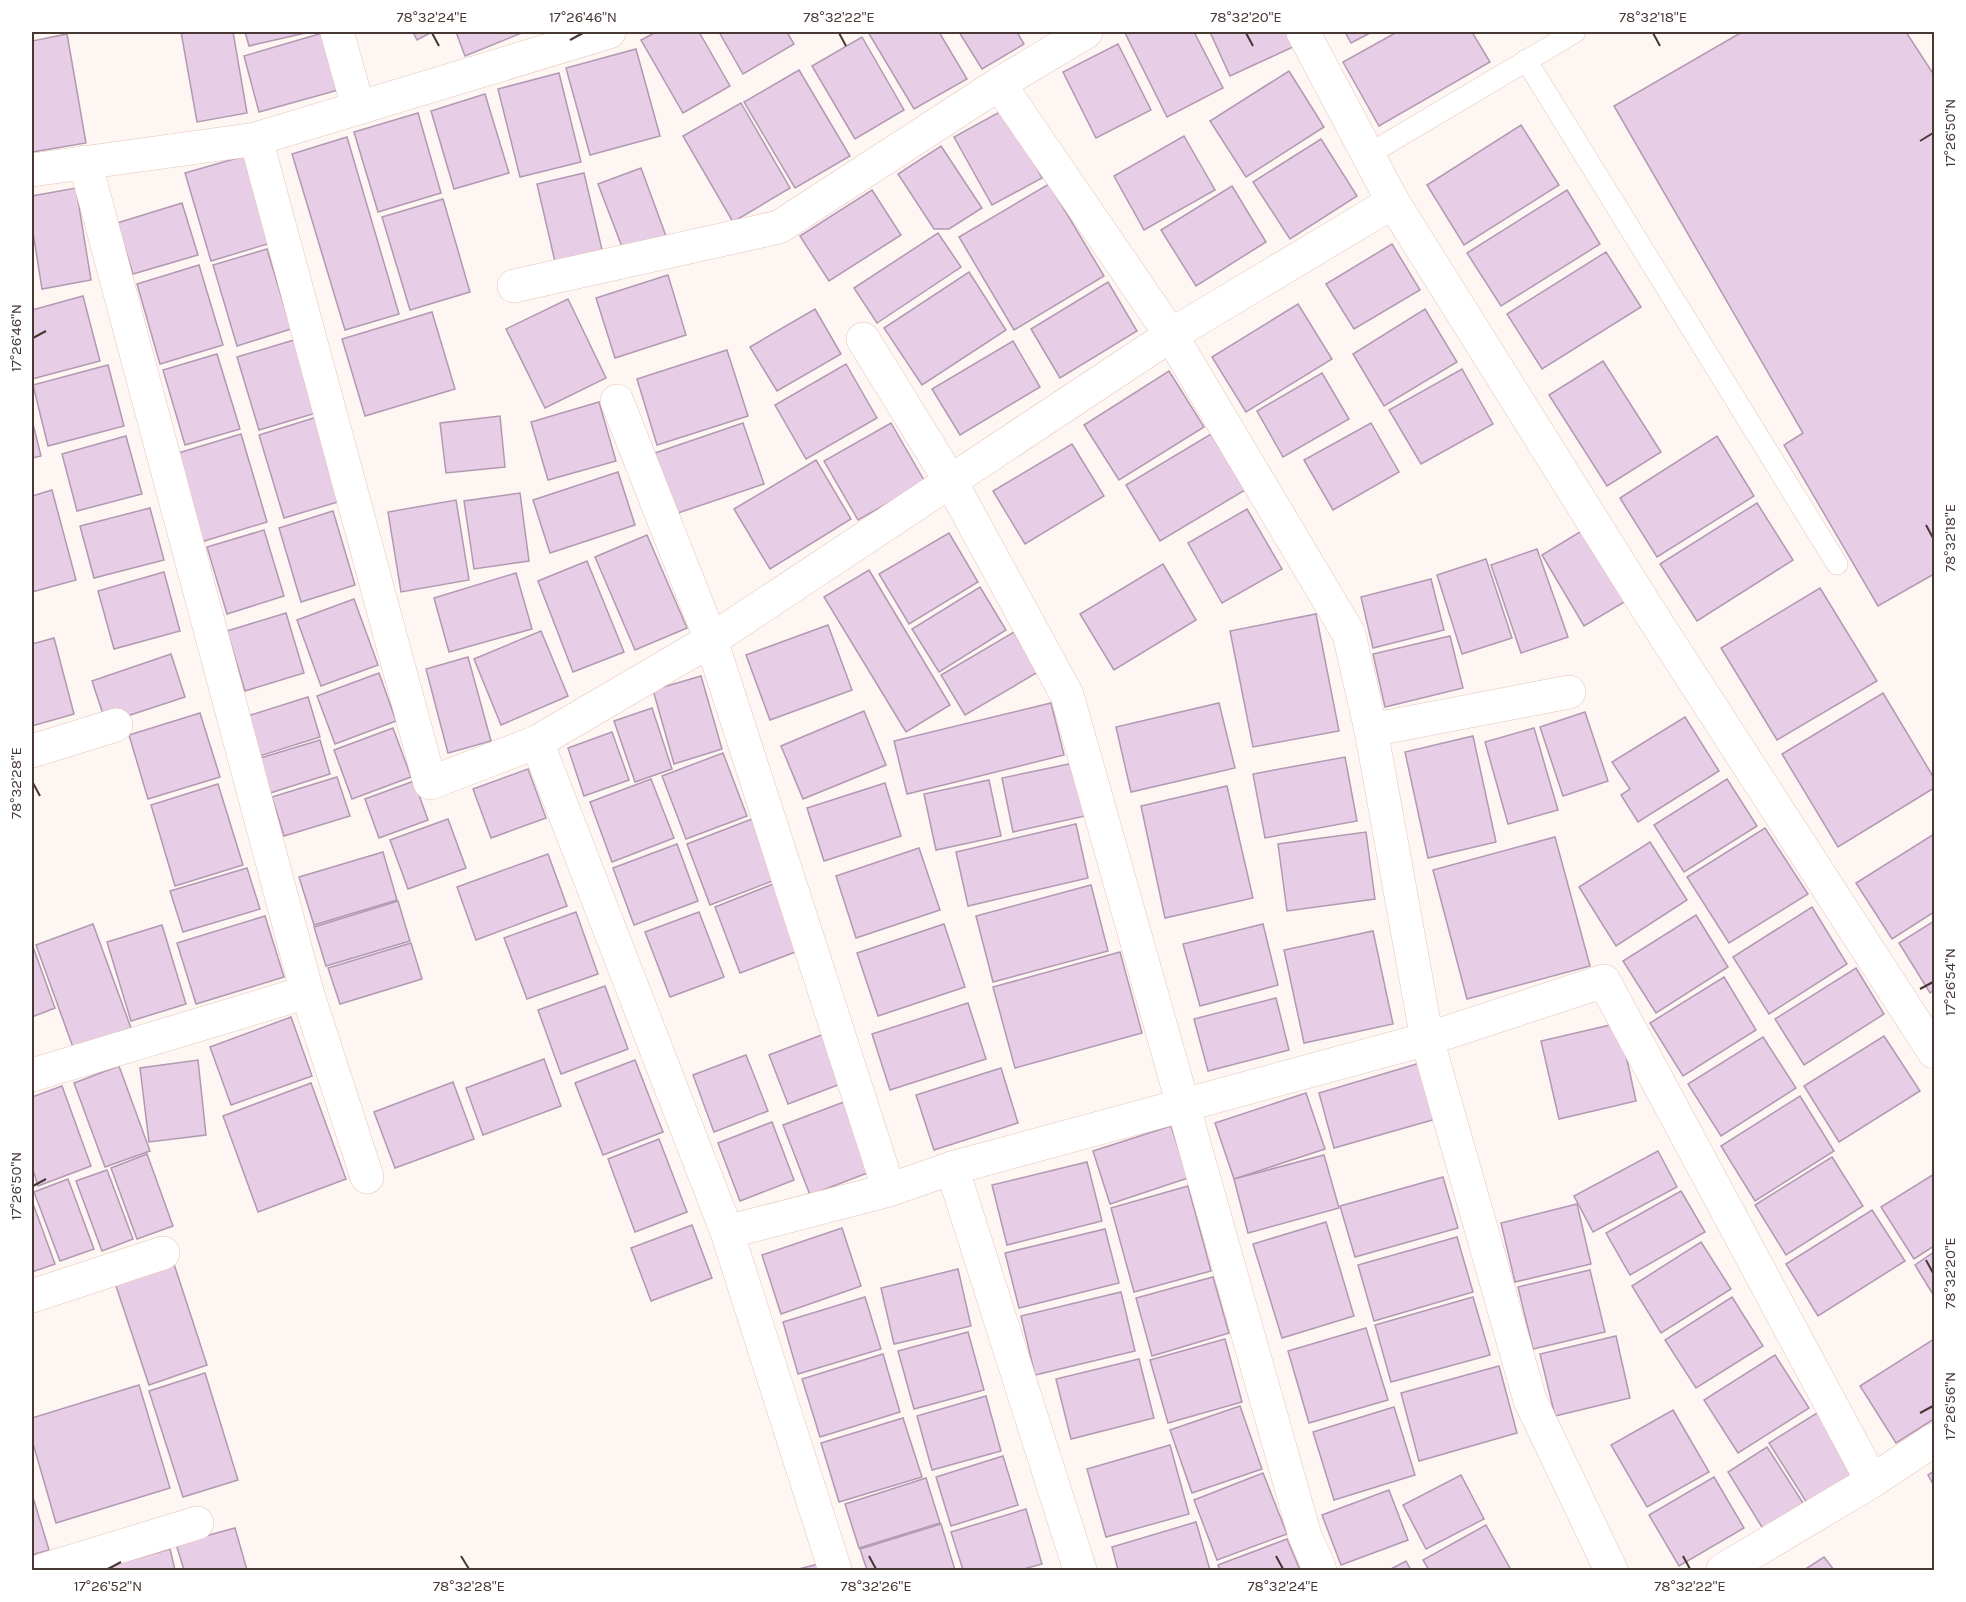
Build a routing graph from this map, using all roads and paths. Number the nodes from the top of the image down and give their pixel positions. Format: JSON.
{"nodes":[{"id":1,"x":337,"y":32,"type":"edge"},
{"id":2,"x":609,"y":32,"type":"edge"},
{"id":3,"x":1086,"y":32,"type":"edge"},
{"id":4,"x":1303,"y":32,"type":"edge"},
{"id":5,"x":1575,"y":32,"type":"edge"},
{"id":6,"x":1526,"y":60,"type":"junction"},
{"id":7,"x":999,"y":84,"type":"junction"},
{"id":8,"x":358,"y":107,"type":"junction"},
{"id":9,"x":256,"y":139,"type":"junction"},
{"id":10,"x":1369,"y":154,"type":"junction"},
{"id":11,"x":85,"y":162,"type":"junction"},
{"id":12,"x":32,"y":170,"type":"edge"},
{"id":13,"x":1393,"y":202,"type":"junction"},
{"id":14,"x":514,"y":286,"type":"dead end"},
{"id":15,"x":1172,"y":335,"type":"junction"},
{"id":16,"x":862,"y":339,"type":"dead end"},
{"id":17,"x":617,"y":401,"type":"dead end"},
{"id":18,"x":951,"y":482,"type":"junction"},
{"id":19,"x":1837,"y":564,"type":"dead end"},
{"id":20,"x":711,"y":640,"type":"junction"},
{"id":21,"x":1569,"y":692,"type":"dead end"},
{"id":22,"x":116,"y":725,"type":"dead end"},
{"id":23,"x":1371,"y":730,"type":"junction"},
{"id":24,"x":537,"y":742,"type":"junction"},
{"id":25,"x":32,"y":752,"type":"edge"},
{"id":26,"x":307,"y":992,"type":"junction"},
{"id":27,"x":1427,"y":1039,"type":"junction"},
{"id":28,"x":1935,"y":1052,"type":"edge"},
{"id":29,"x":32,"y":1075,"type":"edge"},
{"id":30,"x":1182,"y":1105,"type":"junction"},
{"id":31,"x":952,"y":1168,"type":"junction"},
{"id":32,"x":367,"y":1177,"type":"dead end"},
{"id":33,"x":889,"y":1190,"type":"junction"},
{"id":34,"x":728,"y":1232,"type":"junction"},
{"id":35,"x":163,"y":1253,"type":"dead end"},
{"id":36,"x":32,"y":1296,"type":"edge"},
{"id":37,"x":1935,"y":1440,"type":"edge"},
{"id":38,"x":1872,"y":1481,"type":"junction"},
{"id":39,"x":197,"y":1523,"type":"dead end"},
{"id":40,"x":43,"y":1570,"type":"edge"},
{"id":41,"x":835,"y":1570,"type":"edge"},
{"id":42,"x":1080,"y":1570,"type":"edge"},
{"id":43,"x":1320,"y":1570,"type":"edge"},
{"id":44,"x":1611,"y":1570,"type":"edge"},
{"id":45,"x":1724,"y":1570,"type":"edge"}],
"edges":[{"from":1,"to":8,"type":"street"},
{"from":2,"to":8,"type":"street"},
{"from":3,"to":7,"type":"street"},
{"from":4,"to":10,"type":"street"},
{"from":5,"to":6,"type":"lane"},
{"from":6,"to":10,"type":"lane"},
{"from":6,"to":19,"type":"lane"},
{"from":7,"to":14,"type":"street"},
{"from":7,"to":15,"type":"street"},
{"from":8,"to":9,"type":"street"},
{"from":9,"to":11,"type":"street"},
{"from":9,"to":24,"type":"street"},
{"from":10,"to":13,"type":"street"},
{"from":11,"to":12,"type":"street"},
{"from":11,"to":26,"type":"street"},
{"from":13,"to":15,"type":"street"},
{"from":13,"to":28,"type":"street"},
{"from":15,"to":18,"type":"street"},
{"from":15,"to":23,"type":"street"},
{"from":16,"to":18,"type":"street"},
{"from":17,"to":20,"type":"street"},
{"from":18,"to":20,"type":"street"},
{"from":18,"to":30,"type":"street"},
{"from":20,"to":24,"type":"street"},
{"from":20,"to":33,"type":"street"},
{"from":21,"to":23,"type":"street"},
{"from":22,"to":25,"type":"street"},
{"from":23,"to":27,"type":"street"},
{"from":24,"to":34,"type":"street"},
{"from":26,"to":29,"type":"street"},
{"from":26,"to":32,"type":"street"},
{"from":27,"to":30,"type":"street"},
{"from":27,"to":38,"type":"street"},
{"from":27,"to":44,"type":"street"},
{"from":30,"to":31,"type":"street"},
{"from":30,"to":43,"type":"street"},
{"from":31,"to":33,"type":"street"},
{"from":31,"to":42,"type":"street"},
{"from":33,"to":34,"type":"street"},
{"from":34,"to":41,"type":"street"},
{"from":35,"to":36,"type":"street"},
{"from":37,"to":38,"type":"street"},
{"from":38,"to":45,"type":"street"},
{"from":39,"to":40,"type":"street"}]}
